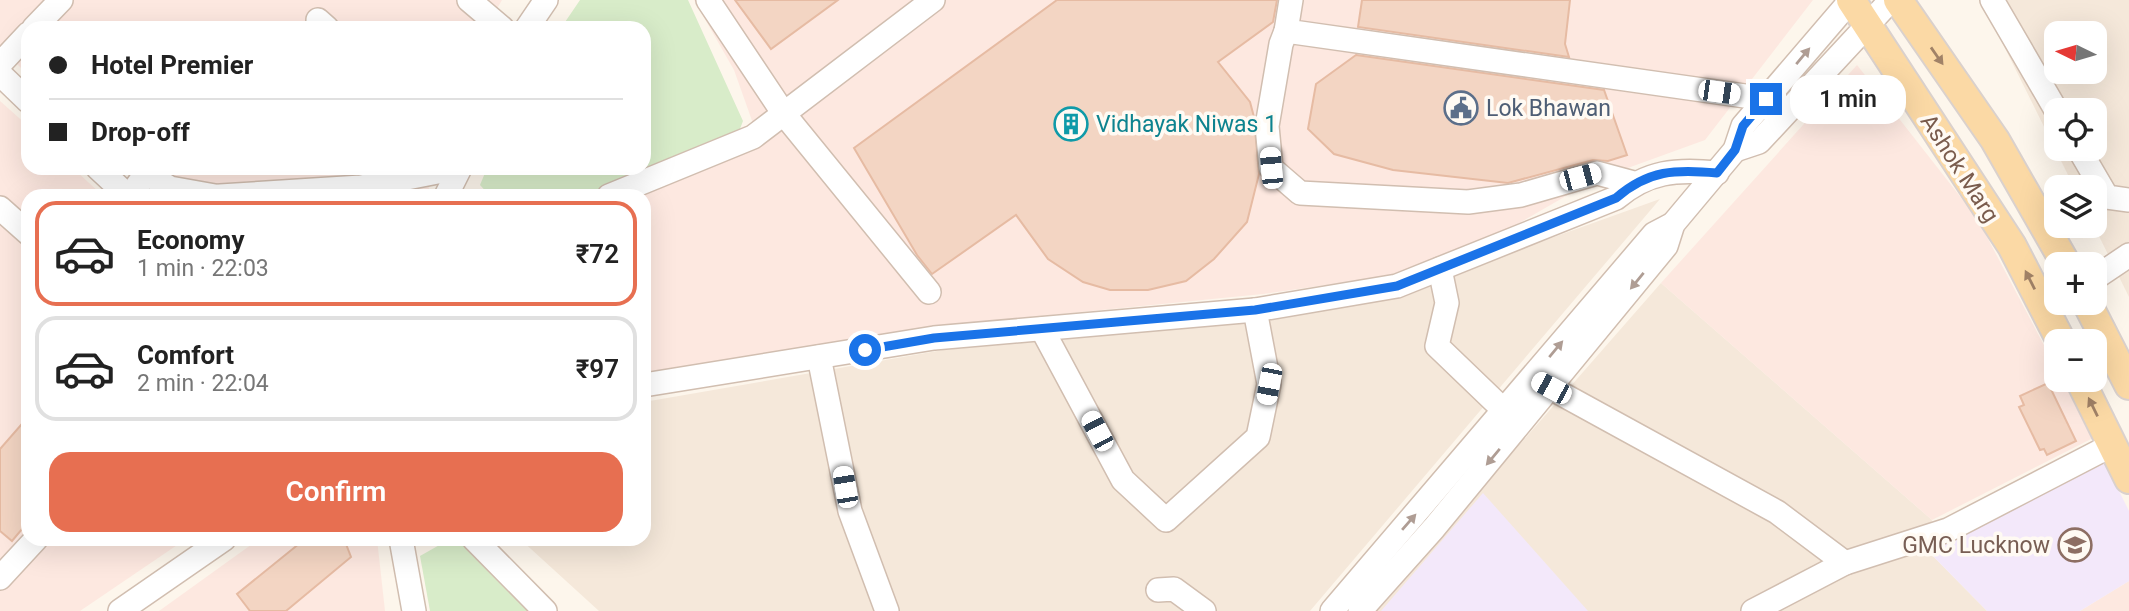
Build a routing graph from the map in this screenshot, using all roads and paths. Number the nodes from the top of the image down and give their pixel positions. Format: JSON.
{"nodes":[{"id":1,"x":61,"y":0,"type":"edge"},
{"id":2,"x":469,"y":0,"type":"edge"},
{"id":3,"x":546,"y":0,"type":"edge"},
{"id":4,"x":708,"y":0,"type":"edge"},
{"id":5,"x":933,"y":0,"type":"edge"},
{"id":6,"x":1291,"y":0,"type":"edge"},
{"id":7,"x":1851,"y":0,"type":"edge"},
{"id":8,"x":1891,"y":0,"type":"edge"},
{"id":9,"x":1898,"y":0,"type":"edge"},
{"id":10,"x":1992,"y":0,"type":"edge"},
{"id":11,"x":41,"y":21,"type":"edge"},
{"id":12,"x":494,"y":21,"type":"edge"},
{"id":13,"x":532,"y":21,"type":"edge"},
{"id":14,"x":1867,"y":26,"type":"junction"},
{"id":15,"x":1286,"y":31,"type":"junction"},
{"id":16,"x":21,"y":42,"type":"edge"},
{"id":17,"x":0,"y":64,"type":"edge"},
{"id":18,"x":0,"y":74,"type":"edge"},
{"id":19,"x":21,"y":94,"type":"edge"},
{"id":20,"x":2049,"y":98,"type":"edge"},
{"id":21,"x":1766,"y":99,"type":"junction"},
{"id":22,"x":784,"y":114,"type":"junction"},
{"id":23,"x":1735,"y":150,"type":"junction"},
{"id":24,"x":2086,"y":161,"type":"edge"},
{"id":25,"x":1717,"y":173,"type":"junction"},
{"id":26,"x":106,"y":175,"type":"edge"},
{"id":27,"x":149,"y":175,"type":"edge"},
{"id":28,"x":423,"y":175,"type":"edge"},
{"id":29,"x":1634,"y":183,"type":"junction"},
{"id":30,"x":121,"y":189,"type":"edge"},
{"id":31,"x":176,"y":189,"type":"edge"},
{"id":32,"x":329,"y":189,"type":"edge"},
{"id":33,"x":626,"y":189,"type":"edge"},
{"id":34,"x":2129,"y":200,"type":"edge"},
{"id":35,"x":0,"y":208,"type":"edge"},
{"id":36,"x":21,"y":227,"type":"edge"},
{"id":37,"x":2059,"y":252,"type":"edge"},
{"id":38,"x":2129,"y":254,"type":"edge"},
{"id":39,"x":1440,"y":269,"type":"junction"},
{"id":40,"x":2107,"y":270,"type":"edge"},
{"id":41,"x":929,"y":292,"type":"dead end"},
{"id":42,"x":2044,"y":294,"type":"edge"},
{"id":43,"x":1255,"y":310,"type":"junction"},
{"id":44,"x":2093,"y":315,"type":"edge"},
{"id":45,"x":1042,"y":329,"type":"junction"},
{"id":46,"x":818,"y":357,"type":"junction"},
{"id":47,"x":1542,"y":383,"type":"junction"},
{"id":48,"x":651,"y":384,"type":"edge"},
{"id":49,"x":2129,"y":384,"type":"edge"},
{"id":50,"x":2086,"y":392,"type":"edge"},
{"id":51,"x":1512,"y":418,"type":"junction"},
{"id":52,"x":2112,"y":445,"type":"junction"},
{"id":53,"x":2129,"y":479,"type":"edge"},
{"id":54,"x":30,"y":546,"type":"edge"},
{"id":55,"x":214,"y":546,"type":"edge"},
{"id":56,"x":402,"y":546,"type":"edge"},
{"id":57,"x":481,"y":546,"type":"edge"},
{"id":58,"x":1392,"y":559,"type":"junction"},
{"id":59,"x":1845,"y":563,"type":"junction"},
{"id":60,"x":0,"y":578,"type":"edge"},
{"id":61,"x":1158,"y":590,"type":"dead end"},
{"id":62,"x":120,"y":611,"type":"edge"},
{"id":63,"x":414,"y":611,"type":"edge"},
{"id":64,"x":545,"y":611,"type":"edge"},
{"id":65,"x":887,"y":611,"type":"edge"},
{"id":66,"x":1204,"y":611,"type":"edge"},
{"id":67,"x":1332,"y":611,"type":"edge"},
{"id":68,"x":1360,"y":611,"type":"edge"},
{"id":69,"x":1753,"y":611,"type":"edge"}],
"edges":[{"from":1,"to":11,"type":"street"},
{"from":2,"to":12,"type":"street"},
{"from":3,"to":13,"type":"street"},
{"from":4,"to":22,"type":"street"},
{"from":5,"to":22,"type":"street"},
{"from":6,"to":15,"type":"street"},
{"from":7,"to":14,"type":"main road","name":"Ashok Marg"},
{"from":21,"to":7,"type":"street","one_way":true},
{"from":8,"to":14,"type":"street"},
{"from":9,"to":37,"type":"main road","name":"Ashok Marg","one_way":true},
{"from":10,"to":20,"type":"street"},
{"from":14,"to":23,"type":"street"},
{"from":42,"to":14,"type":"main road","name":"Ashok Marg","one_way":true},
{"from":15,"to":21,"type":"street"},
{"from":15,"to":29,"type":"street"},
{"from":16,"to":17,"type":"street"},
{"from":18,"to":19,"type":"street"},
{"from":21,"to":23,"type":"street"},
{"from":22,"to":33,"type":"street"},
{"from":22,"to":41,"type":"street"},
{"from":23,"to":25,"type":"street"},
{"from":24,"to":34,"type":"street"},
{"from":25,"to":29,"type":"street"},
{"from":25,"to":47,"type":"street"},
{"from":26,"to":30,"type":"street"},
{"from":27,"to":31,"type":"street"},
{"from":28,"to":32,"type":"street"},
{"from":29,"to":39,"type":"street"},
{"from":35,"to":36,"type":"street"},
{"from":38,"to":40,"type":"street"},
{"from":39,"to":43,"type":"street"},
{"from":39,"to":51,"type":"street"},
{"from":43,"to":45,"type":"street"},
{"from":43,"to":45,"type":"street"},
{"from":44,"to":49,"type":"main road"},
{"from":45,"to":46,"type":"street"},
{"from":46,"to":48,"type":"street"},
{"from":46,"to":65,"type":"street"},
{"from":47,"to":51,"type":"street"},
{"from":47,"to":59,"type":"street"},
{"from":52,"to":50,"type":"main road","one_way":true},
{"from":51,"to":58,"type":"street"},
{"from":52,"to":53,"type":"main road"},
{"from":52,"to":59,"type":"street"},
{"from":54,"to":60,"type":"street"},
{"from":55,"to":62,"type":"street"},
{"from":56,"to":63,"type":"street"},
{"from":57,"to":64,"type":"street"},
{"from":58,"to":67,"type":"street"},
{"from":58,"to":68,"type":"street"},
{"from":59,"to":69,"type":"street"},
{"from":61,"to":66,"type":"street"}]}
